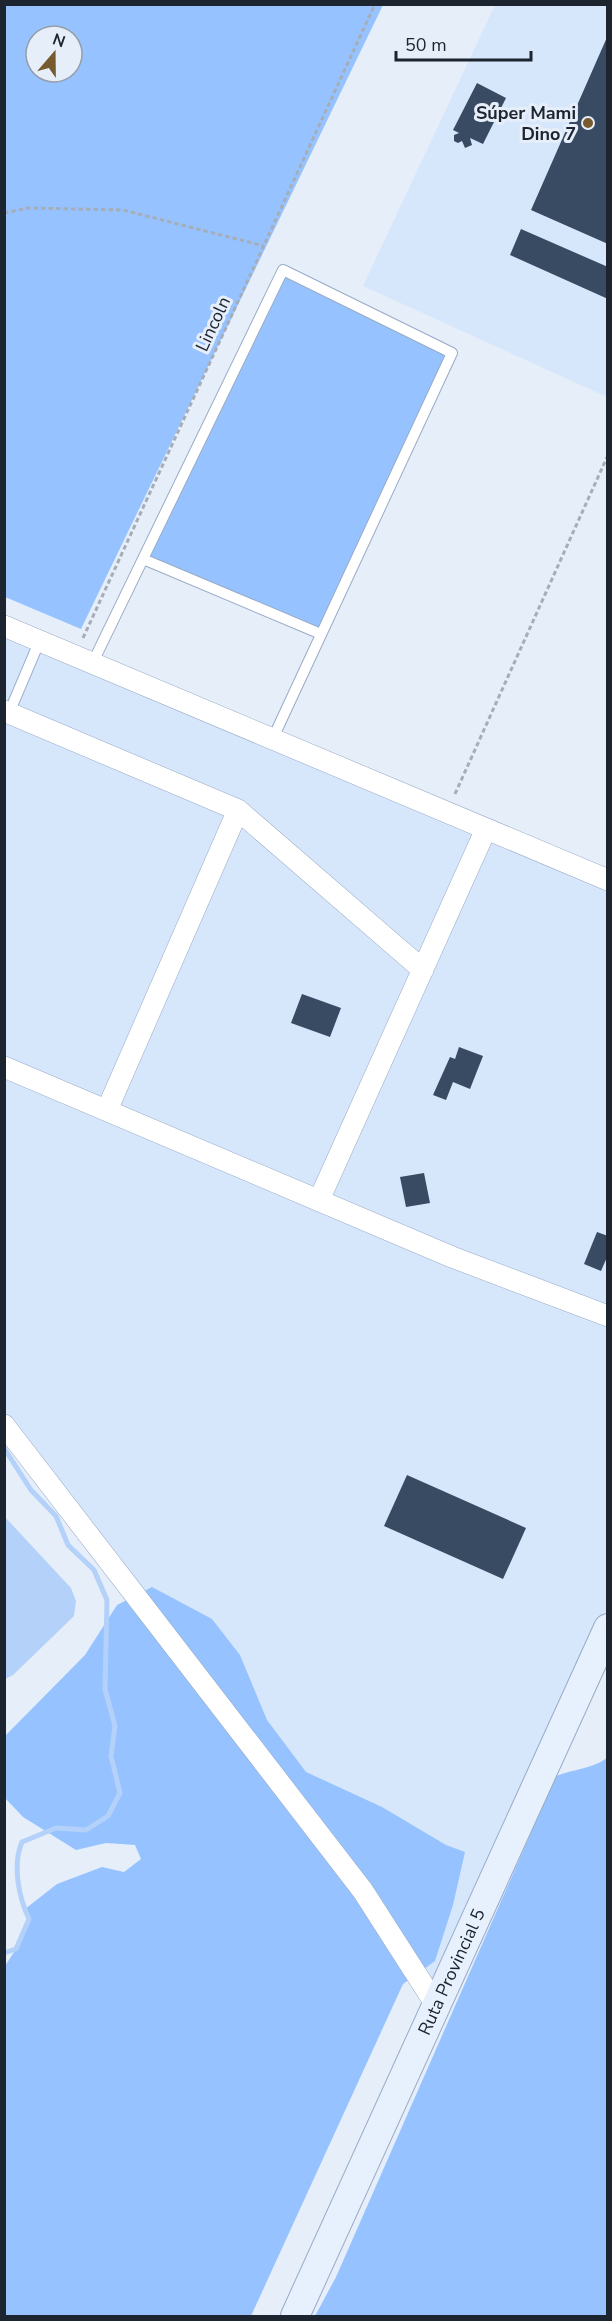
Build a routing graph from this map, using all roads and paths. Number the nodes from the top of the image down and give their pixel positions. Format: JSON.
{"nodes":[{"id":1,"x":375,"y":4,"type":"edge"},
{"id":2,"x":4,"y":213,"type":"edge"},
{"id":3,"x":264,"y":246,"type":"junction"},
{"id":4,"x":608,"y":455,"type":"edge"},
{"id":5,"x":143,"y":559,"type":"junction"},
{"id":6,"x":4,"y":626,"type":"edge"},
{"id":7,"x":321,"y":634,"type":"junction"},
{"id":8,"x":39,"y":640,"type":"junction"},
{"id":9,"x":84,"y":658,"type":"junction"},
{"id":10,"x":7,"y":712,"type":"edge"},
{"id":11,"x":273,"y":738,"type":"junction"},
{"id":12,"x":238,"y":810,"type":"junction"},
{"id":13,"x":447,"y":812,"type":"junction"},
{"id":14,"x":486,"y":829,"type":"junction"},
{"id":15,"x":608,"y":880,"type":"edge"},
{"id":16,"x":423,"y":970,"type":"junction"},
{"id":17,"x":4,"y":1067,"type":"edge"},
{"id":18,"x":107,"y":1110,"type":"junction"},
{"id":19,"x":319,"y":1200,"type":"junction"},
{"id":20,"x":602,"y":1314,"type":"edge"},
{"id":21,"x":4,"y":1425,"type":"edge"},
{"id":22,"x":608,"y":1628,"type":"edge"},
{"id":23,"x":436,"y":2004,"type":"junction"},
{"id":24,"x":295,"y":2316,"type":"edge"}],
"edges":[{"from":1,"to":3,"type":"path","name":"Lincoln"},
{"from":2,"to":3,"type":"path"},
{"from":3,"to":9,"type":"path","name":"Lincoln"},
{"from":4,"to":13,"type":"path"},
{"from":5,"to":7,"type":"lane"},
{"from":5,"to":7,"type":"lane"},
{"from":5,"to":9,"type":"lane"},
{"from":6,"to":8,"type":"street"},
{"from":7,"to":11,"type":"lane"},
{"from":8,"to":9,"type":"street"},
{"from":8,"to":10,"type":"lane"},
{"from":9,"to":11,"type":"street"},
{"from":10,"to":12,"type":"street"},
{"from":11,"to":13,"type":"street"},
{"from":12,"to":16,"type":"street"},
{"from":12,"to":18,"type":"street"},
{"from":13,"to":14,"type":"street"},
{"from":14,"to":15,"type":"street"},
{"from":14,"to":16,"type":"street"},
{"from":16,"to":19,"type":"street"},
{"from":17,"to":18,"type":"street"},
{"from":18,"to":19,"type":"street"},
{"from":19,"to":20,"type":"street"},
{"from":21,"to":23,"type":"street"},
{"from":22,"to":23,"type":"main road","name":"Ruta Provincial 5"},
{"from":23,"to":24,"type":"main road","name":"Ruta Provincial 5"}]}
